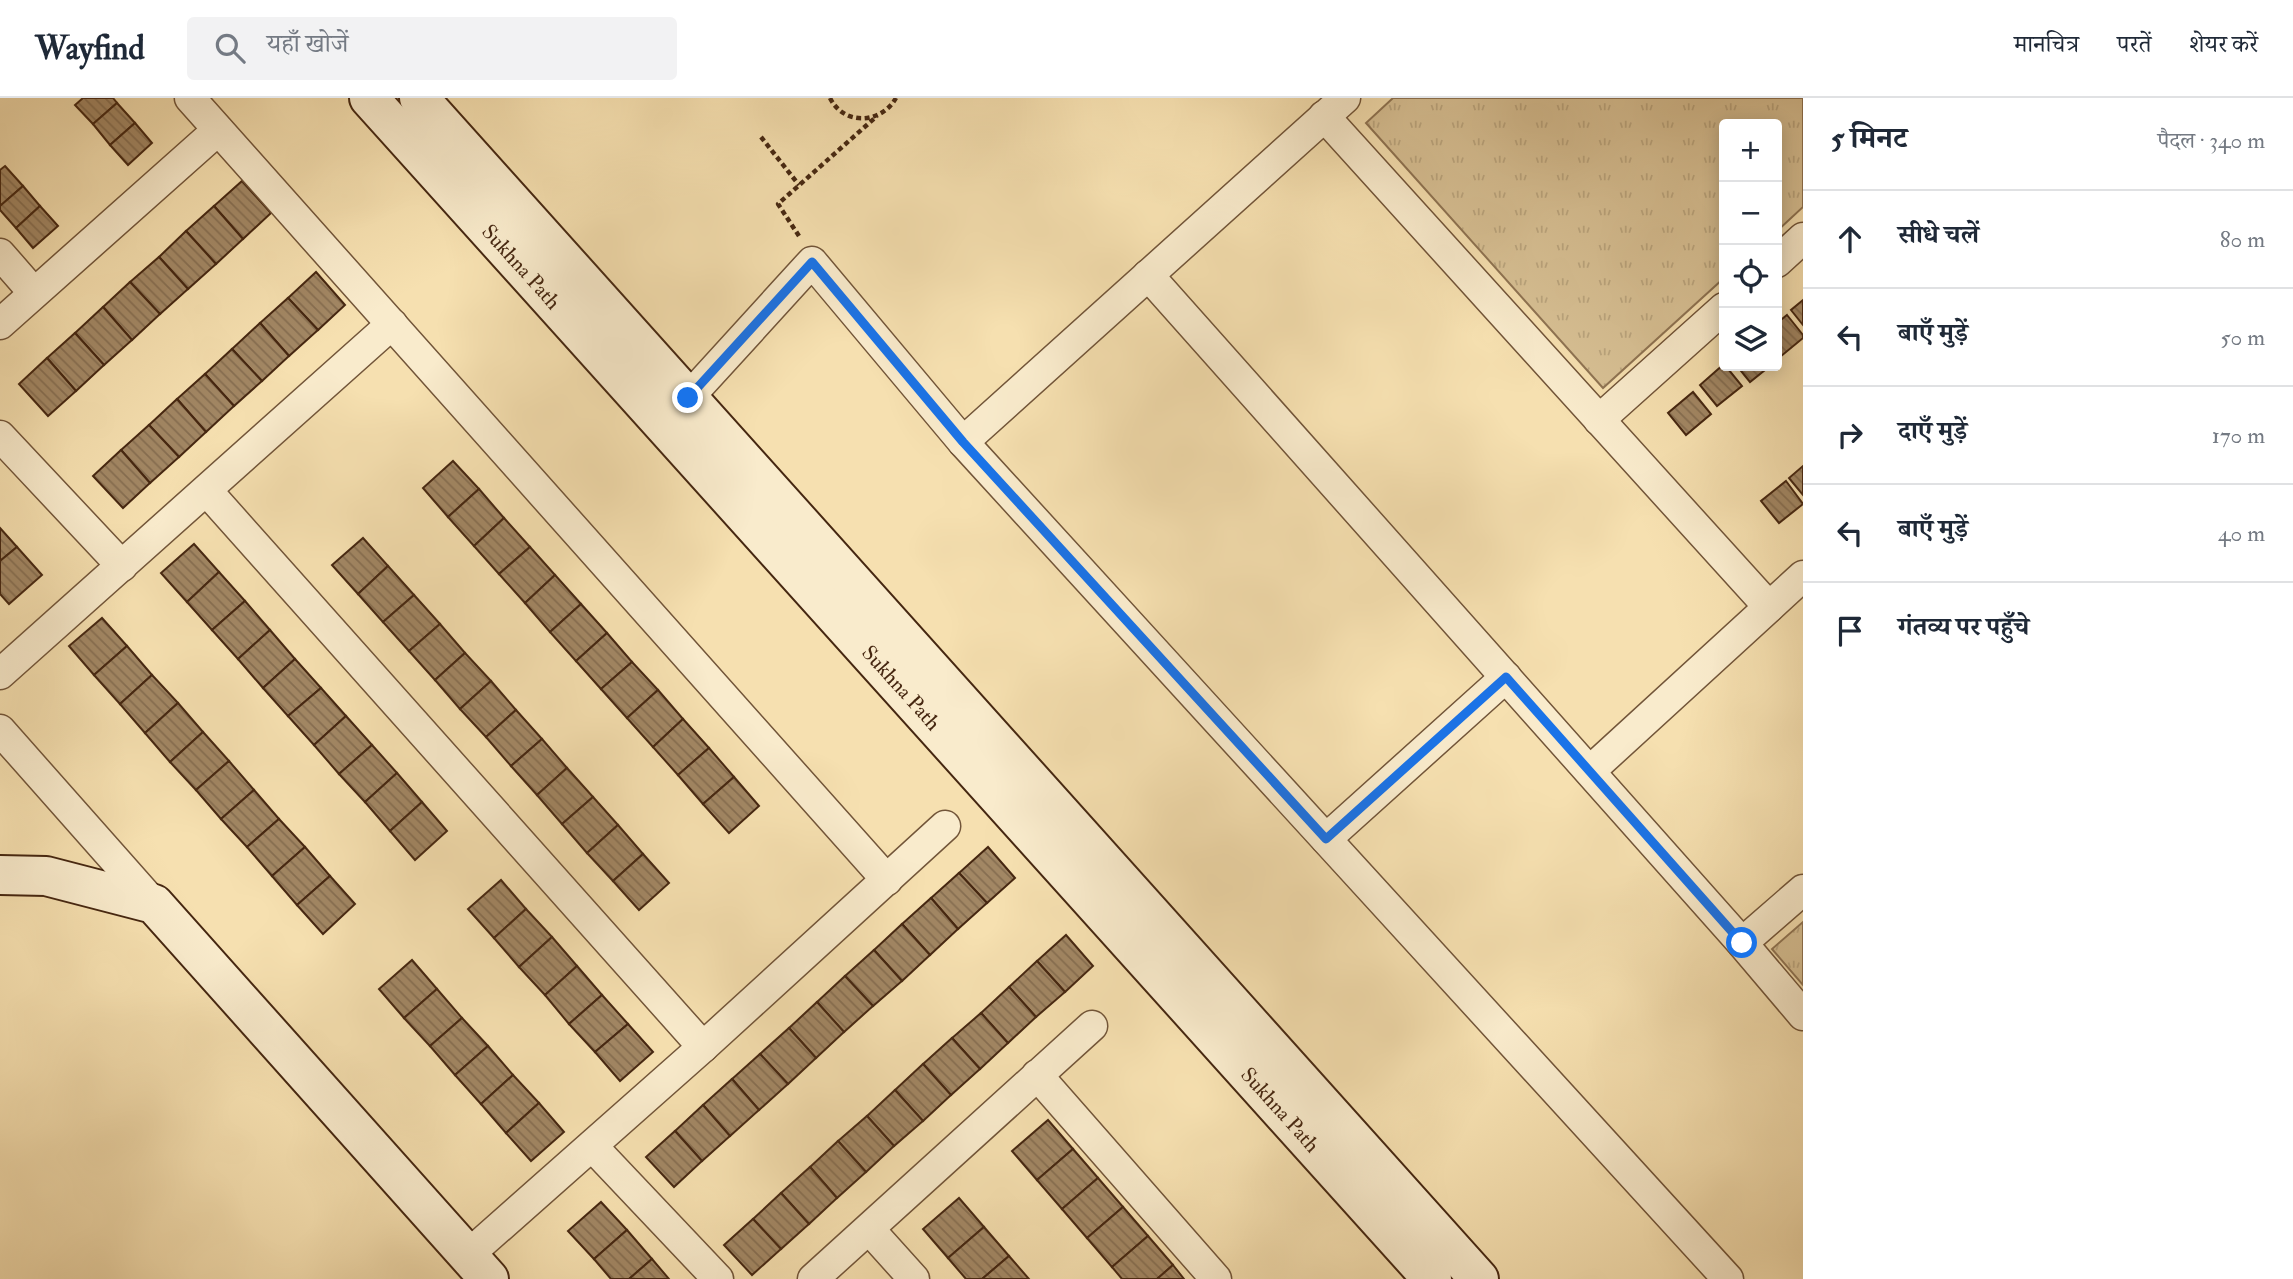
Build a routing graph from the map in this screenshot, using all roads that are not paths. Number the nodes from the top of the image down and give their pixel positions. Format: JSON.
{"nodes":[{"id":1,"x":190,"y":98,"type":"edge"},
{"id":2,"x":369,"y":98,"type":"edge"},
{"id":3,"x":419,"y":98,"type":"edge"},
{"id":4,"x":1334,"y":107,"type":"edge"},
{"id":5,"x":218,"y":130,"type":"junction"},
{"id":6,"x":1803,"y":238,"type":"edge"},
{"id":7,"x":0,"y":254,"type":"edge"},
{"id":8,"x":1782,"y":257,"type":"edge"},
{"id":9,"x":1148,"y":275,"type":"junction"},
{"id":10,"x":34,"y":293,"type":"junction"},
{"id":11,"x":1719,"y":312,"type":"edge"},
{"id":12,"x":0,"y":324,"type":"edge"},
{"id":13,"x":391,"y":324,"type":"junction"},
{"id":14,"x":688,"y":398,"type":"junction"},
{"id":15,"x":1599,"y":420,"type":"junction"},
{"id":16,"x":0,"y":436,"type":"edge"},
{"id":17,"x":963,"y":442,"type":"junction"},
{"id":18,"x":207,"y":491,"type":"junction"},
{"id":19,"x":122,"y":566,"type":"junction"},
{"id":20,"x":1803,"y":576,"type":"edge"},
{"id":21,"x":1769,"y":607,"type":"junction"},
{"id":22,"x":0,"y":674,"type":"edge"},
{"id":23,"x":1506,"y":677,"type":"junction"},
{"id":24,"x":6,"y":750,"type":"edge"},
{"id":25,"x":1590,"y":771,"type":"junction"},
{"id":26,"x":945,"y":826,"type":"dead end"},
{"id":27,"x":1326,"y":839,"type":"junction"},
{"id":28,"x":0,"y":875,"type":"edge"},
{"id":29,"x":887,"y":880,"type":"junction"},
{"id":30,"x":1803,"y":890,"type":"edge"},
{"id":31,"x":155,"y":904,"type":"junction"},
{"id":32,"x":1742,"y":943,"type":"junction"},
{"id":33,"x":1803,"y":1015,"type":"edge"},
{"id":34,"x":1092,"y":1026,"type":"dead end"},
{"id":35,"x":703,"y":1047,"type":"junction"},
{"id":36,"x":1037,"y":1075,"type":"junction"},
{"id":37,"x":592,"y":1146,"type":"junction"},
{"id":38,"x":869,"y":1229,"type":"junction"},
{"id":39,"x":479,"y":1267,"type":"edge"},
{"id":40,"x":718,"y":1279,"type":"edge"},
{"id":41,"x":813,"y":1279,"type":"edge"},
{"id":42,"x":914,"y":1279,"type":"edge"},
{"id":43,"x":1216,"y":1279,"type":"edge"},
{"id":44,"x":1432,"y":1279,"type":"edge"},
{"id":45,"x":1479,"y":1279,"type":"edge"},
{"id":46,"x":1728,"y":1279,"type":"edge"}],
"edges":[{"from":1,"to":5,"type":"street"},
{"from":2,"to":44,"type":"main road","name":"Sukhna Path"},
{"from":3,"to":14,"type":"main road","name":"Sukhna Path"},
{"from":4,"to":9,"type":"street"},
{"from":4,"to":15,"type":"street"},
{"from":5,"to":10,"type":"street"},
{"from":5,"to":13,"type":"street"},
{"from":6,"to":8,"type":"street"},
{"from":7,"to":10,"type":"street"},
{"from":9,"to":17,"type":"street"},
{"from":9,"to":23,"type":"street"},
{"from":10,"to":12,"type":"street"},
{"from":11,"to":15,"type":"street"},
{"from":13,"to":18,"type":"street"},
{"from":13,"to":29,"type":"street"},
{"from":14,"to":17,"type":"street"},
{"from":14,"to":45,"type":"main road","name":"Sukhna Path"},
{"from":15,"to":21,"type":"street"},
{"from":16,"to":19,"type":"street"},
{"from":17,"to":27,"type":"street"},
{"from":18,"to":19,"type":"street"},
{"from":18,"to":35,"type":"street"},
{"from":19,"to":22,"type":"street"},
{"from":20,"to":21,"type":"street"},
{"from":21,"to":25,"type":"street"},
{"from":23,"to":25,"type":"street"},
{"from":23,"to":27,"type":"street"},
{"from":24,"to":31,"type":"street"},
{"from":25,"to":32,"type":"street"},
{"from":26,"to":29,"type":"street"},
{"from":27,"to":46,"type":"street"},
{"from":28,"to":31,"type":"main road"},
{"from":29,"to":35,"type":"street"},
{"from":30,"to":32,"type":"street"},
{"from":31,"to":39,"type":"main road"},
{"from":32,"to":33,"type":"street"},
{"from":34,"to":36,"type":"street"},
{"from":35,"to":37,"type":"street"},
{"from":36,"to":38,"type":"street"},
{"from":36,"to":43,"type":"street"},
{"from":37,"to":39,"type":"street"},
{"from":37,"to":40,"type":"street"},
{"from":38,"to":41,"type":"street"},
{"from":38,"to":42,"type":"street"}]}
